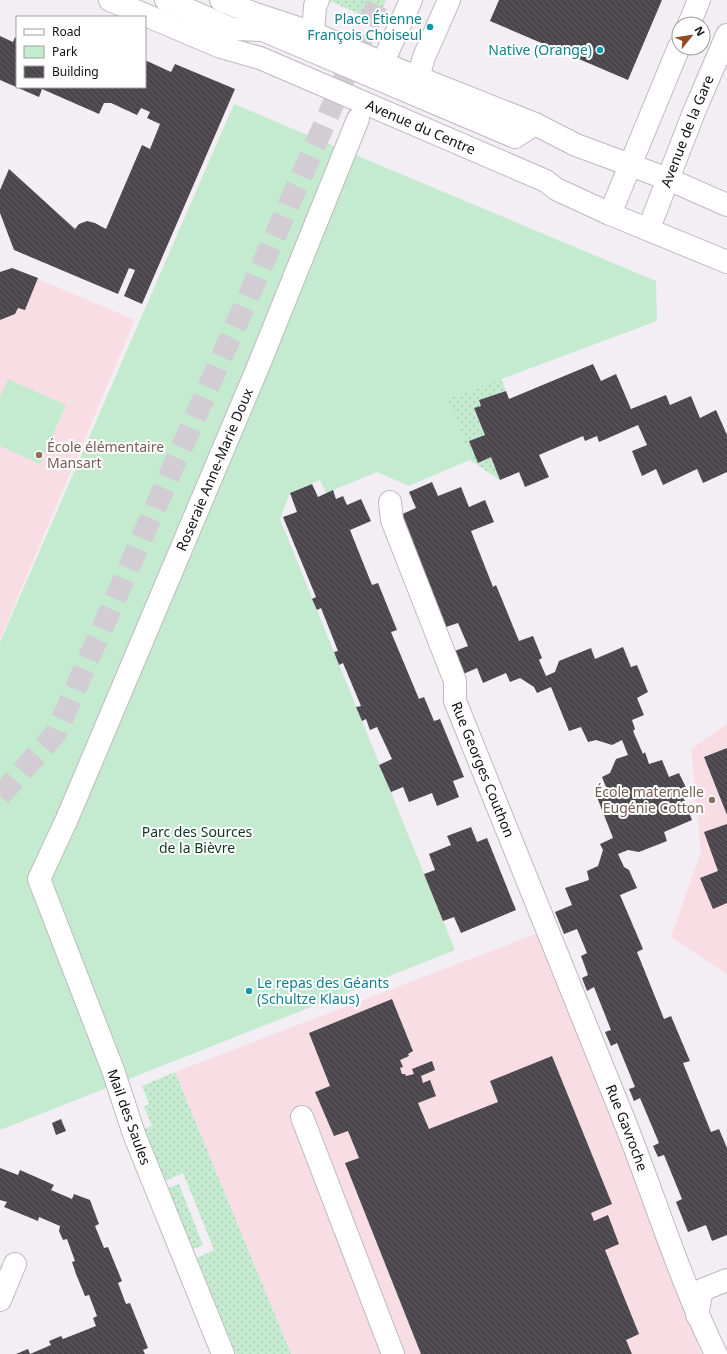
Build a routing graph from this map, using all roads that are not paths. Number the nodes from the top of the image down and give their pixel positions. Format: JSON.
{"nodes":[{"id":1,"x":110,"y":0,"type":"edge"},
{"id":2,"x":166,"y":0,"type":"edge"},
{"id":3,"x":221,"y":0,"type":"edge"},
{"id":4,"x":318,"y":0,"type":"edge"},
{"id":5,"x":411,"y":0,"type":"edge"},
{"id":6,"x":449,"y":0,"type":"edge"},
{"id":7,"x":699,"y":0,"type":"edge"},
{"id":8,"x":692,"y":16,"type":"edge"},
{"id":9,"x":278,"y":22,"type":"junction"},
{"id":10,"x":232,"y":29,"type":"junction"},
{"id":11,"x":313,"y":33,"type":"junction"},
{"id":12,"x":727,"y":35,"type":"edge"},
{"id":13,"x":288,"y":41,"type":"junction"},
{"id":14,"x":388,"y":51,"type":"dead end"},
{"id":15,"x":675,"y":56,"type":"edge"},
{"id":16,"x":260,"y":58,"type":"junction"},
{"id":17,"x":418,"y":78,"type":"junction"},
{"id":18,"x":358,"y":119,"type":"dead end"},
{"id":19,"x":535,"y":124,"type":"junction"},
{"id":20,"x":630,"y":165,"type":"junction"},
{"id":21,"x":668,"y":179,"type":"junction"},
{"id":22,"x":727,"y":205,"type":"edge"},
{"id":23,"x":610,"y":214,"type":"junction"},
{"id":24,"x":649,"y":228,"type":"junction"},
{"id":25,"x":727,"y":262,"type":"edge"},
{"id":26,"x":390,"y":502,"type":"dead end"},
{"id":27,"x":40,"y":879,"type":"joint"},
{"id":28,"x":537,"y":900,"type":"joint"},
{"id":29,"x":302,"y":1117,"type":"dead end"},
{"id":30,"x":15,"y":1264,"type":"dead end"},
{"id":31,"x":727,"y":1280,"type":"edge"},
{"id":32,"x":0,"y":1300,"type":"edge"},
{"id":33,"x":697,"y":1315,"type":"junction"},
{"id":34,"x":223,"y":1354,"type":"edge"},
{"id":35,"x":392,"y":1354,"type":"edge"},
{"id":36,"x":716,"y":1354,"type":"edge"}],
"edges":[{"from":1,"to":16,"type":"street","name":"Avenue du Centre"},
{"from":2,"to":10,"type":"street"},
{"from":3,"to":9,"type":"street"},
{"from":4,"to":11,"type":"street"},
{"from":5,"to":14,"type":"street"},
{"from":6,"to":17,"type":"street"},
{"from":7,"to":8,"type":"street"},
{"from":9,"to":11,"type":"street"},
{"from":9,"to":13,"type":"street"},
{"from":10,"to":13,"type":"street"},
{"from":10,"to":16,"type":"street"},
{"from":11,"to":17,"type":"street"},
{"from":12,"to":21,"type":"street","name":"Avenue de la Gare"},
{"from":13,"to":19,"type":"street"},
{"from":15,"to":20,"type":"street"},
{"from":16,"to":23,"type":"street","name":"Avenue du Centre"},
{"from":17,"to":19,"type":"street"},
{"from":18,"to":27,"type":"street","name":"Roseraie Anne-Marie Doux"},
{"from":19,"to":20,"type":"street"},
{"from":20,"to":21,"type":"street"},
{"from":20,"to":23,"type":"street"},
{"from":21,"to":22,"type":"street"},
{"from":21,"to":24,"type":"street","name":"Avenue de la Gare"},
{"from":23,"to":24,"type":"street","name":"Avenue du Centre"},
{"from":24,"to":25,"type":"street","name":"Avenue du Centre"},
{"from":26,"to":28,"type":"street","name":"Rue Georges Couthon"},
{"from":27,"to":34,"type":"street","name":"Mail des Saules"},
{"from":28,"to":33,"type":"street","name":"Rue Gavroche"},
{"from":29,"to":35,"type":"street"},
{"from":30,"to":32,"type":"street"},
{"from":31,"to":33,"type":"street"},
{"from":33,"to":36,"type":"street","name":"Rue Gavroche"}]}
